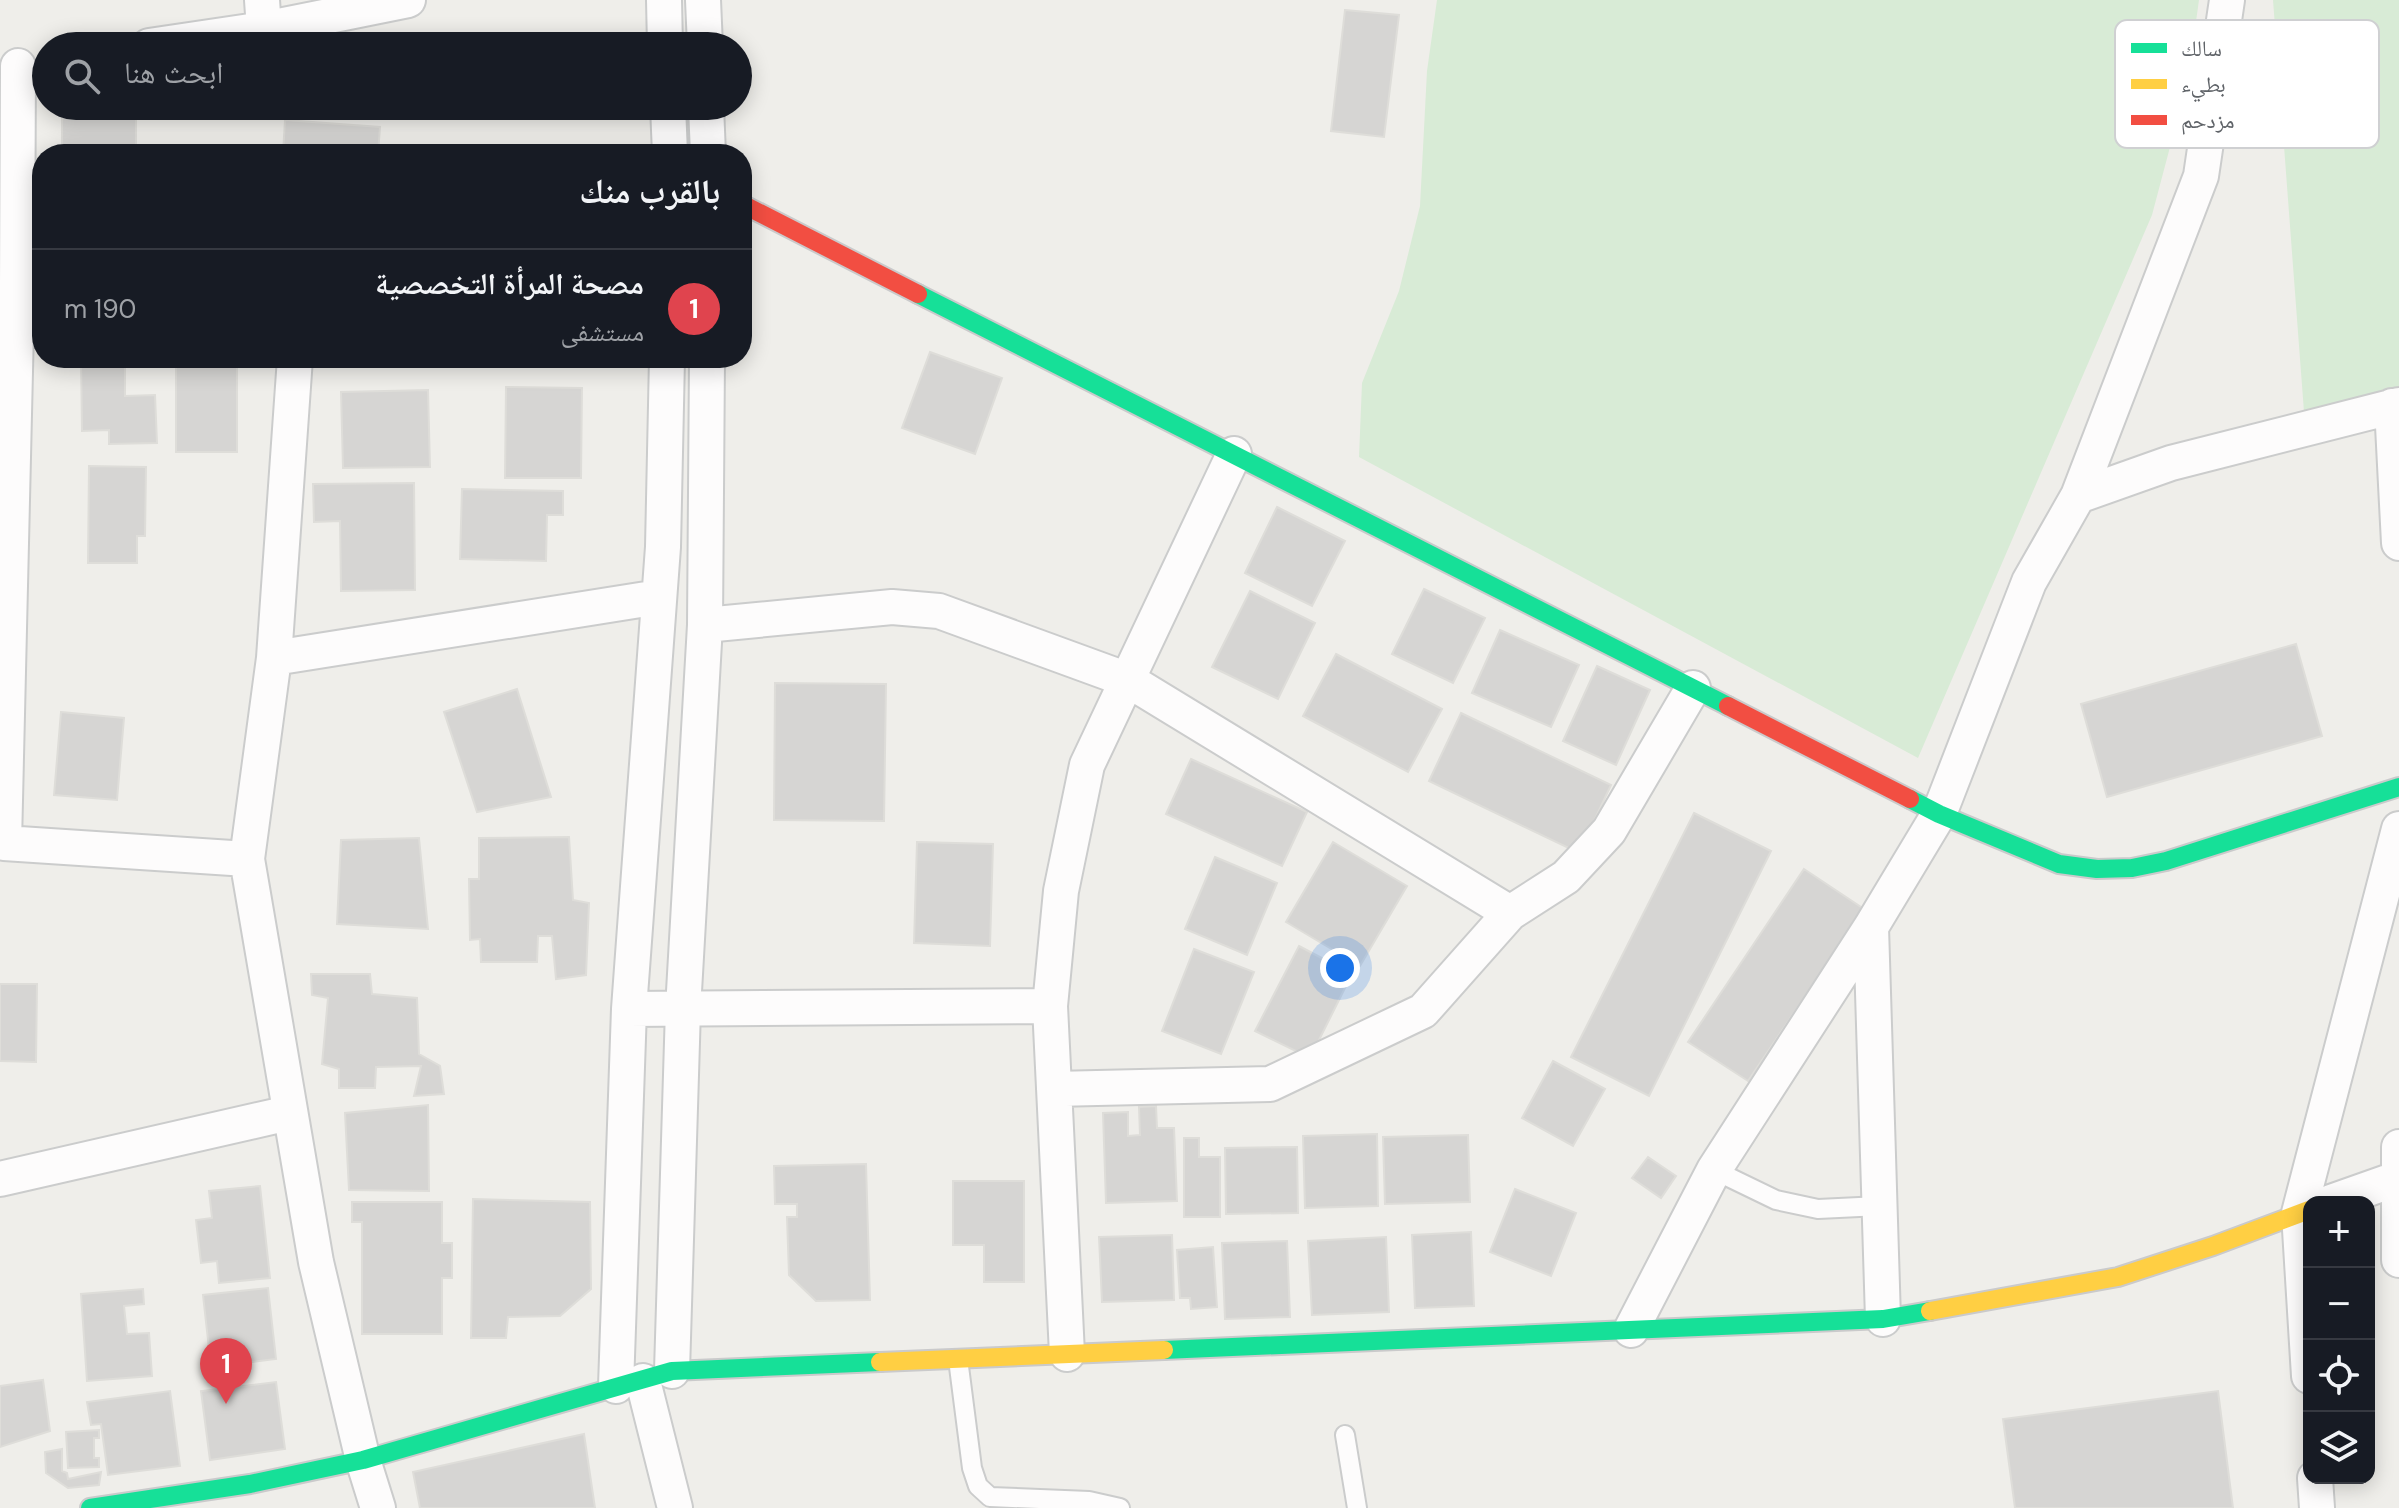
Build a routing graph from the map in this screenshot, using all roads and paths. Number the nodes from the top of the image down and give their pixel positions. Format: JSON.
{"nodes":[{"id":1,"x":408,"y":0,"type":"edge"},
{"id":2,"x":664,"y":0,"type":"edge"},
{"id":3,"x":703,"y":0,"type":"edge"},
{"id":4,"x":2227,"y":0,"type":"edge"},
{"id":5,"x":263,"y":14,"type":"edge"},
{"id":6,"x":2224,"y":20,"type":"edge"},
{"id":7,"x":199,"y":32,"type":"edge"},
{"id":8,"x":286,"y":32,"type":"edge"},
{"id":9,"x":665,"y":32,"type":"edge"},
{"id":10,"x":704,"y":32,"type":"edge"},
{"id":11,"x":21,"y":65,"type":"edge"},
{"id":12,"x":669,"y":120,"type":"edge"},
{"id":13,"x":707,"y":120,"type":"edge"},
{"id":14,"x":670,"y":144,"type":"edge"},
{"id":15,"x":708,"y":144,"type":"edge"},
{"id":16,"x":2205,"y":148,"type":"edge"},
{"id":17,"x":752,"y":209,"type":"edge"},
{"id":18,"x":29,"y":287,"type":"edge"},
{"id":19,"x":294,"y":368,"type":"edge"},
{"id":20,"x":667,"y":368,"type":"edge"},
{"id":21,"x":707,"y":368,"type":"edge"},
{"id":22,"x":2396,"y":406,"type":"edge"},
{"id":23,"x":1234,"y":454,"type":"junction"},
{"id":24,"x":2078,"y":496,"type":"junction"},
{"id":25,"x":2399,"y":543,"type":"edge"},
{"id":26,"x":659,"y":597,"type":"junction"},
{"id":27,"x":705,"y":625,"type":"junction"},
{"id":28,"x":274,"y":658,"type":"junction"},
{"id":29,"x":1128,"y":680,"type":"junction"},
{"id":30,"x":1693,"y":688,"type":"junction"},
{"id":31,"x":2399,"y":787,"type":"edge"},
{"id":32,"x":1939,"y":814,"type":"junction"},
{"id":33,"x":2399,"y":829,"type":"edge"},
{"id":34,"x":2,"y":843,"type":"edge"},
{"id":35,"x":247,"y":859,"type":"junction"},
{"id":36,"x":1510,"y":913,"type":"junction"},
{"id":37,"x":1871,"y":927,"type":"junction"},
{"id":38,"x":1050,"y":1006,"type":"junction"},
{"id":39,"x":629,"y":1009,"type":"junction"},
{"id":40,"x":683,"y":1009,"type":"junction"},
{"id":41,"x":1054,"y":1089,"type":"junction"},
{"id":42,"x":289,"y":1113,"type":"junction"},
{"id":43,"x":2399,"y":1147,"type":"edge"},
{"id":44,"x":1714,"y":1170,"type":"junction"},
{"id":45,"x":2399,"y":1178,"type":"edge"},
{"id":46,"x":0,"y":1179,"type":"edge"},
{"id":47,"x":2308,"y":1196,"type":"edge"},
{"id":48,"x":2348,"y":1196,"type":"edge"},
{"id":49,"x":1880,"y":1206,"type":"junction"},
{"id":50,"x":2303,"y":1212,"type":"edge"},
{"id":51,"x":2399,"y":1260,"type":"edge"},
{"id":52,"x":2306,"y":1268,"type":"edge"},
{"id":53,"x":1883,"y":1319,"type":"junction"},
{"id":54,"x":1631,"y":1330,"type":"junction"},
{"id":55,"x":2308,"y":1340,"type":"edge"},
{"id":56,"x":1067,"y":1354,"type":"junction"},
{"id":57,"x":958,"y":1359,"type":"junction"},
{"id":58,"x":644,"y":1379,"type":"junction"},
{"id":59,"x":1345,"y":1435,"type":"dead end"},
{"id":60,"x":363,"y":1460,"type":"junction"},
{"id":61,"x":2315,"y":1484,"type":"edge"},
{"id":62,"x":90,"y":1508,"type":"edge"},
{"id":63,"x":378,"y":1508,"type":"edge"},
{"id":64,"x":675,"y":1508,"type":"edge"},
{"id":65,"x":1120,"y":1508,"type":"edge"},
{"id":66,"x":1357,"y":1508,"type":"edge"},
{"id":67,"x":2317,"y":1508,"type":"edge"}],
"edges":[{"from":1,"to":5,"type":"street"},
{"from":2,"to":9,"type":"street"},
{"from":3,"to":10,"type":"street"},
{"from":4,"to":6,"type":"street"},
{"from":5,"to":7,"type":"street"},
{"from":5,"to":8,"type":"street"},
{"from":11,"to":18,"type":"street"},
{"from":12,"to":14,"type":"street"},
{"from":13,"to":15,"type":"street"},
{"from":16,"to":24,"type":"street"},
{"from":17,"to":23,"type":"street"},
{"from":18,"to":34,"type":"street"},
{"from":19,"to":28,"type":"street"},
{"from":20,"to":26,"type":"street"},
{"from":21,"to":27,"type":"street"},
{"from":22,"to":24,"type":"street"},
{"from":22,"to":25,"type":"street"},
{"from":23,"to":29,"type":"street"},
{"from":23,"to":30,"type":"street"},
{"from":24,"to":32,"type":"street"},
{"from":26,"to":28,"type":"street"},
{"from":26,"to":39,"type":"street"},
{"from":27,"to":29,"type":"street"},
{"from":27,"to":40,"type":"street"},
{"from":28,"to":35,"type":"street"},
{"from":29,"to":36,"type":"street"},
{"from":29,"to":38,"type":"street"},
{"from":30,"to":32,"type":"street"},
{"from":30,"to":36,"type":"street"},
{"from":31,"to":32,"type":"street"},
{"from":32,"to":37,"type":"street"},
{"from":33,"to":47,"type":"street"},
{"from":34,"to":35,"type":"street"},
{"from":35,"to":42,"type":"street"},
{"from":36,"to":41,"type":"street"},
{"from":37,"to":44,"type":"street"},
{"from":37,"to":49,"type":"street"},
{"from":38,"to":40,"type":"street"},
{"from":38,"to":41,"type":"street"},
{"from":39,"to":40,"type":"street"},
{"from":39,"to":58,"type":"street"},
{"from":40,"to":58,"type":"street"},
{"from":41,"to":56,"type":"street"},
{"from":42,"to":46,"type":"street"},
{"from":42,"to":60,"type":"street"},
{"from":43,"to":45,"type":"street"},
{"from":44,"to":49,"type":"lane"},
{"from":44,"to":54,"type":"street"},
{"from":45,"to":48,"type":"street"},
{"from":45,"to":51,"type":"street"},
{"from":49,"to":53,"type":"street"},
{"from":50,"to":53,"type":"street"},
{"from":52,"to":55,"type":"street"},
{"from":53,"to":54,"type":"street"},
{"from":54,"to":56,"type":"street"},
{"from":56,"to":57,"type":"street"},
{"from":57,"to":58,"type":"street"},
{"from":57,"to":65,"type":"lane"},
{"from":58,"to":60,"type":"street"},
{"from":58,"to":64,"type":"street"},
{"from":59,"to":66,"type":"lane"},
{"from":60,"to":62,"type":"street"},
{"from":60,"to":63,"type":"street"},
{"from":61,"to":67,"type":"street"}]}
